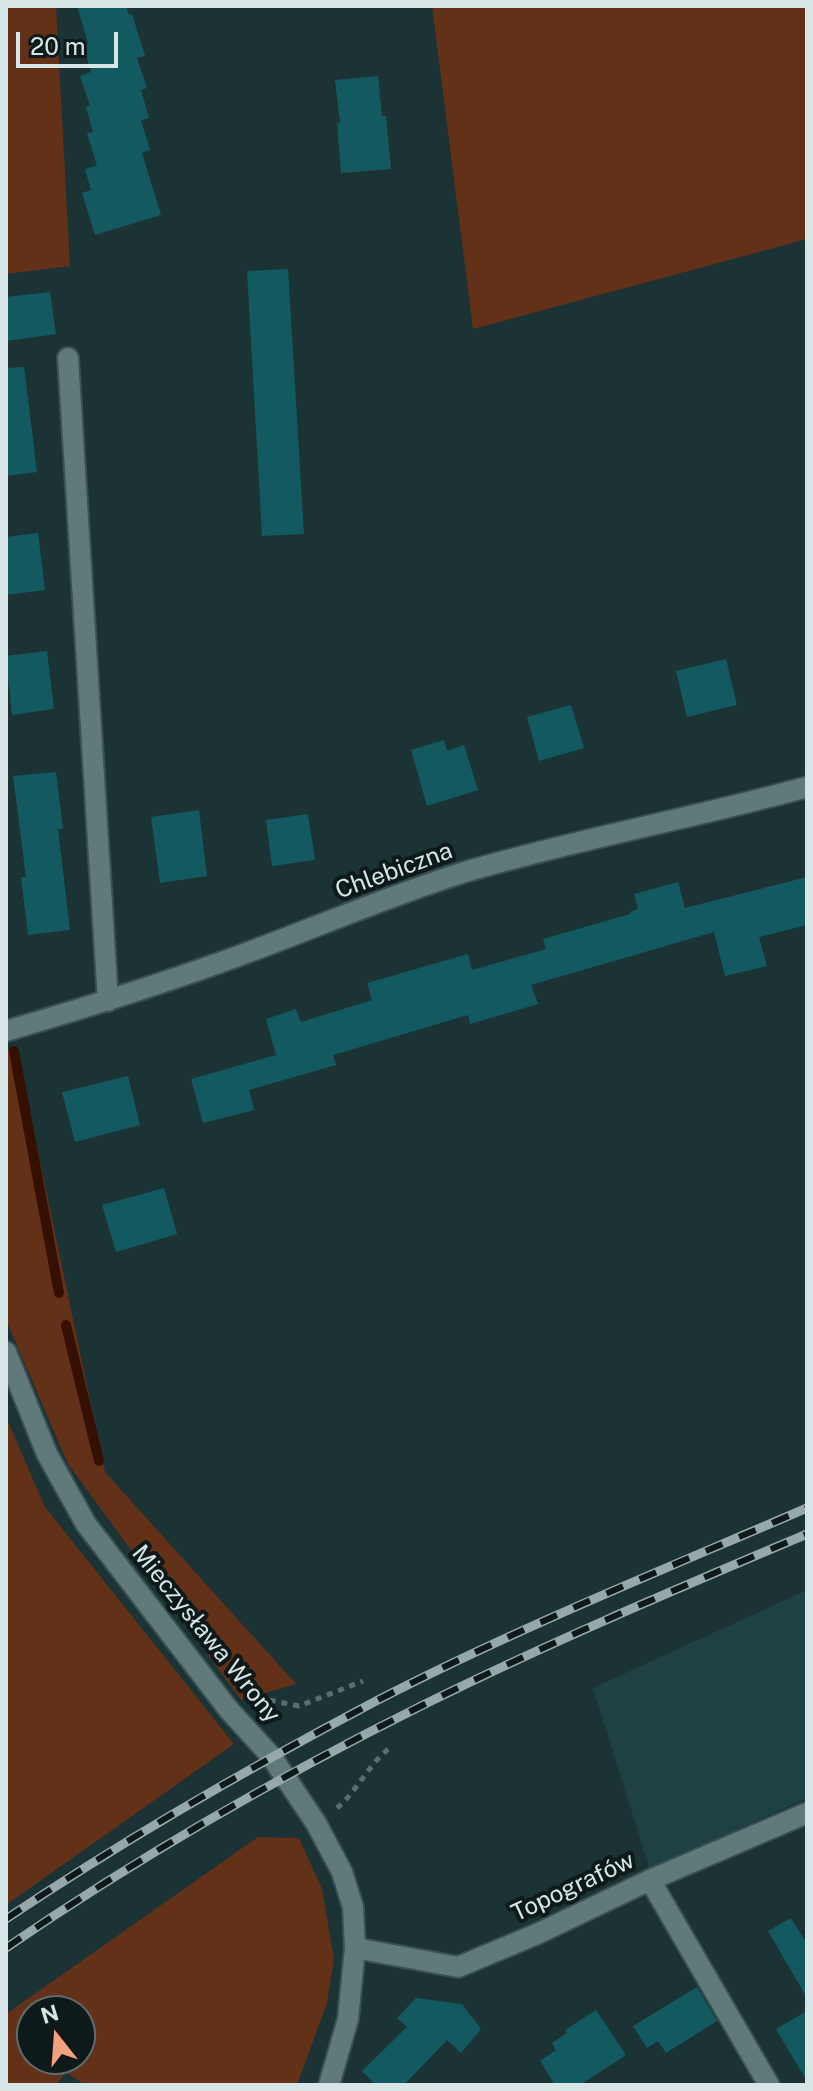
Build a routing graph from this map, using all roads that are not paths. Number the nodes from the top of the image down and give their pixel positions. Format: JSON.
{"nodes":[{"id":1,"x":68,"y":358,"type":"dead end"},
{"id":2,"x":807,"y":787,"type":"edge"},
{"id":3,"x":108,"y":1001,"type":"junction"},
{"id":4,"x":6,"y":1031,"type":"edge"},
{"id":5,"x":6,"y":1352,"type":"edge"},
{"id":6,"x":807,"y":1813,"type":"edge"},
{"id":7,"x":650,"y":1880,"type":"junction"},
{"id":8,"x":355,"y":1948,"type":"junction"},
{"id":9,"x":329,"y":2085,"type":"edge"},
{"id":10,"x":769,"y":2085,"type":"edge"}],
"edges":[{"from":1,"to":3,"type":"street"},
{"from":2,"to":3,"type":"street","name":"Chlebiczna"},
{"from":3,"to":4,"type":"street","name":"Chlebiczna"},
{"from":5,"to":8,"type":"street","name":"Mieczysława Wrony"},
{"from":6,"to":7,"type":"street","name":"Topografów"},
{"from":7,"to":8,"type":"street","name":"Topografów"},
{"from":7,"to":10,"type":"street"},
{"from":8,"to":9,"type":"street","name":"Mieczysława Wrony"}]}
